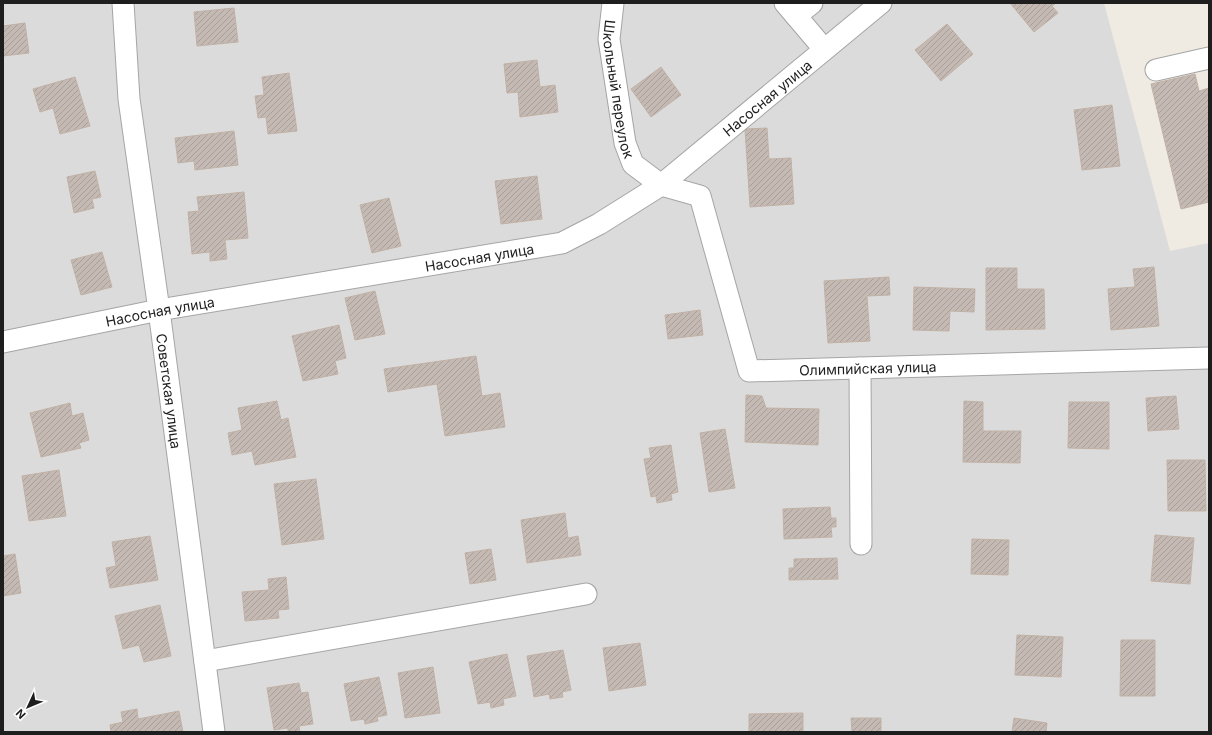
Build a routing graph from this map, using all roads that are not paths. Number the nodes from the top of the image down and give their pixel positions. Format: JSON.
{"nodes":[{"id":1,"x":123,"y":3,"type":"edge"},
{"id":2,"x":613,"y":3,"type":"edge"},
{"id":3,"x":880,"y":3,"type":"edge"},
{"id":4,"x":798,"y":7,"type":"edge"},
{"id":5,"x":824,"y":49,"type":"junction"},
{"id":6,"x":1209,"y":58,"type":"edge"},
{"id":7,"x":1156,"y":70,"type":"dead end"},
{"id":8,"x":660,"y":185,"type":"junction"},
{"id":9,"x":159,"y":310,"type":"junction"},
{"id":10,"x":3,"y":342,"type":"edge"},
{"id":11,"x":1209,"y":358,"type":"edge"},
{"id":12,"x":860,"y":368,"type":"junction"},
{"id":13,"x":861,"y":544,"type":"dead end"},
{"id":14,"x":586,"y":594,"type":"dead end"},
{"id":15,"x":204,"y":661,"type":"junction"},
{"id":16,"x":214,"y":732,"type":"edge"}],
"edges":[{"from":1,"to":9,"type":"street","name":"Советская улица"},
{"from":2,"to":8,"type":"street","name":"Школьный переулок"},
{"from":3,"to":5,"type":"street","name":"Насосная улица"},
{"from":4,"to":5,"type":"street"},
{"from":5,"to":8,"type":"street","name":"Насосная улица"},
{"from":6,"to":7,"type":"street"},
{"from":8,"to":9,"type":"street","name":"Насосная улица"},
{"from":8,"to":12,"type":"street","name":"Олимпийская улица"},
{"from":9,"to":10,"type":"street","name":"Насосная улица"},
{"from":9,"to":15,"type":"street","name":"Советская улица"},
{"from":11,"to":12,"type":"street","name":"Олимпийская улица"},
{"from":12,"to":13,"type":"street"},
{"from":14,"to":15,"type":"street"},
{"from":15,"to":16,"type":"street","name":"Советская улица"}]}
